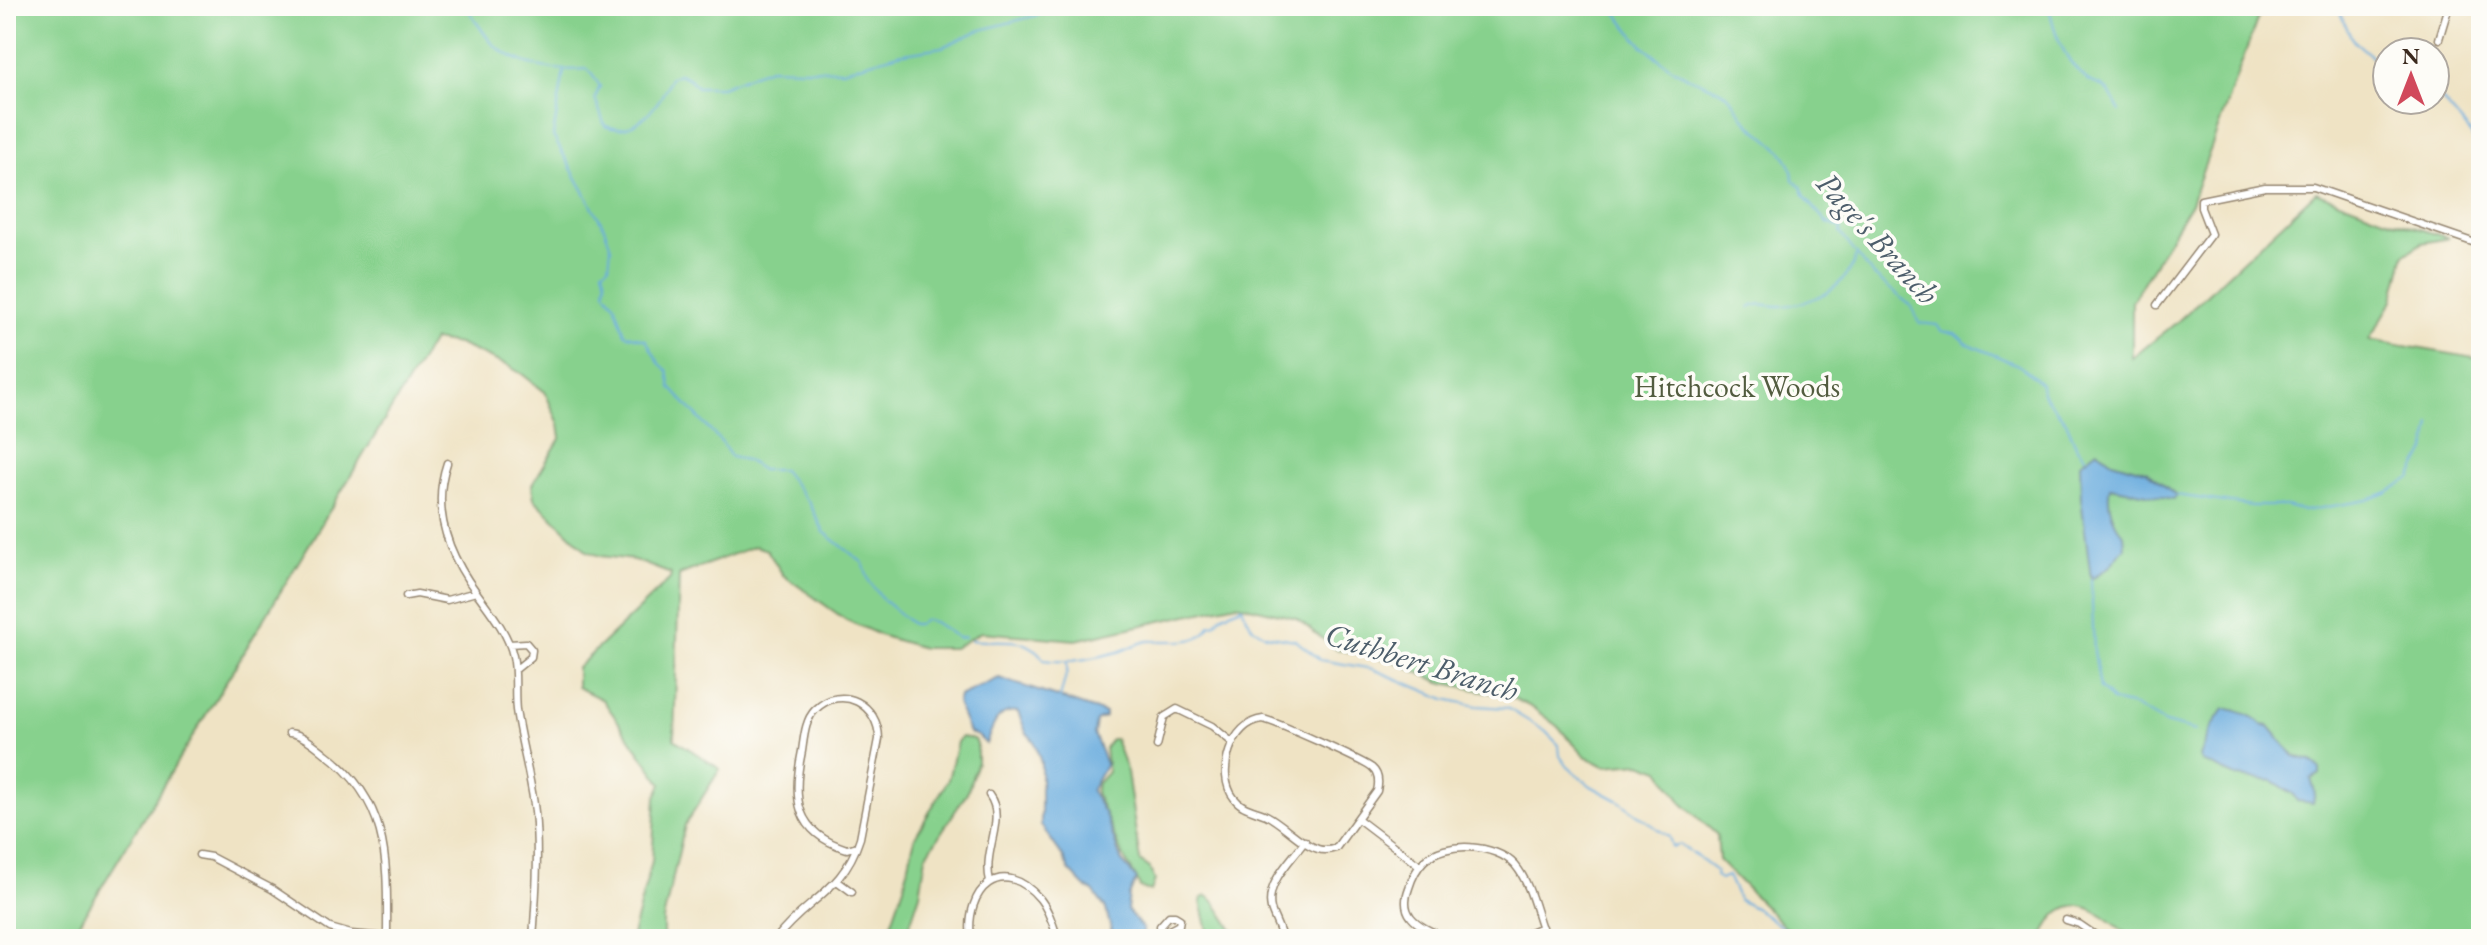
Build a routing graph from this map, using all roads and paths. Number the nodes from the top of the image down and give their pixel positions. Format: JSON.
{"nodes":[{"id":1,"x":2449,"y":6,"type":"edge"},
{"id":2,"x":2440,"y":36,"type":"edge"},
{"id":3,"x":2481,"y":245,"type":"edge"},
{"id":4,"x":2157,"y":305,"type":"dead end"},
{"id":5,"x":447,"y":463,"type":"dead end"},
{"id":6,"x":476,"y":592,"type":"junction"},
{"id":7,"x":406,"y":596,"type":"dead end"},
{"id":8,"x":509,"y":644,"type":"junction"},
{"id":9,"x":514,"y":673,"type":"junction"},
{"id":10,"x":289,"y":733,"type":"dead end"},
{"id":11,"x":1233,"y":743,"type":"junction"},
{"id":12,"x":1157,"y":746,"type":"dead end"},
{"id":13,"x":877,"y":751,"type":"junction"},
{"id":14,"x":887,"y":754,"type":"dead end"},
{"id":15,"x":989,"y":795,"type":"dead end"},
{"id":16,"x":1358,"y":819,"type":"junction"},
{"id":17,"x":1305,"y":841,"type":"junction"},
{"id":18,"x":857,"y":846,"type":"junction"},
{"id":19,"x":199,"y":855,"type":"dead end"},
{"id":20,"x":1420,"y":866,"type":"junction"},
{"id":21,"x":837,"y":881,"type":"junction"},
{"id":22,"x":990,"y":881,"type":"junction"},
{"id":23,"x":852,"y":892,"type":"dead end"},
{"id":24,"x":2066,"y":920,"type":"dead end"},
{"id":25,"x":1542,"y":927,"type":"junction"},
{"id":26,"x":387,"y":938,"type":"edge"},
{"id":27,"x":533,"y":939,"type":"edge"},
{"id":28,"x":728,"y":939,"type":"edge"},
{"id":29,"x":750,"y":939,"type":"edge"},
{"id":30,"x":776,"y":939,"type":"edge"},
{"id":31,"x":971,"y":939,"type":"edge"},
{"id":32,"x":1058,"y":939,"type":"edge"},
{"id":33,"x":1282,"y":939,"type":"edge"},
{"id":34,"x":1448,"y":939,"type":"edge"},
{"id":35,"x":1514,"y":939,"type":"edge"},
{"id":36,"x":1546,"y":939,"type":"edge"},
{"id":37,"x":2101,"y":939,"type":"edge"}],
"edges":[{"from":1,"to":2,"type":"street"},
{"from":3,"to":4,"type":"street"},
{"from":5,"to":6,"type":"street"},
{"from":6,"to":7,"type":"street"},
{"from":6,"to":8,"type":"street"},
{"from":8,"to":9,"type":"street"},
{"from":8,"to":9,"type":"street"},
{"from":9,"to":27,"type":"street"},
{"from":10,"to":26,"type":"street"},
{"from":11,"to":12,"type":"street"},
{"from":11,"to":16,"type":"street"},
{"from":11,"to":17,"type":"street"},
{"from":13,"to":14,"type":"street"},
{"from":13,"to":18,"type":"street"},
{"from":13,"to":18,"type":"street"},
{"from":15,"to":22,"type":"street"},
{"from":16,"to":17,"type":"street"},
{"from":16,"to":20,"type":"street"},
{"from":17,"to":33,"type":"street"},
{"from":18,"to":21,"type":"street"},
{"from":19,"to":26,"type":"street"},
{"from":20,"to":25,"type":"street"},
{"from":20,"to":34,"type":"street"},
{"from":21,"to":23,"type":"street"},
{"from":21,"to":30,"type":"street"},
{"from":22,"to":31,"type":"street"},
{"from":22,"to":32,"type":"street"},
{"from":24,"to":37,"type":"street"},
{"from":25,"to":35,"type":"street"},
{"from":25,"to":36,"type":"street"},
{"from":28,"to":29,"type":"street"}]}
